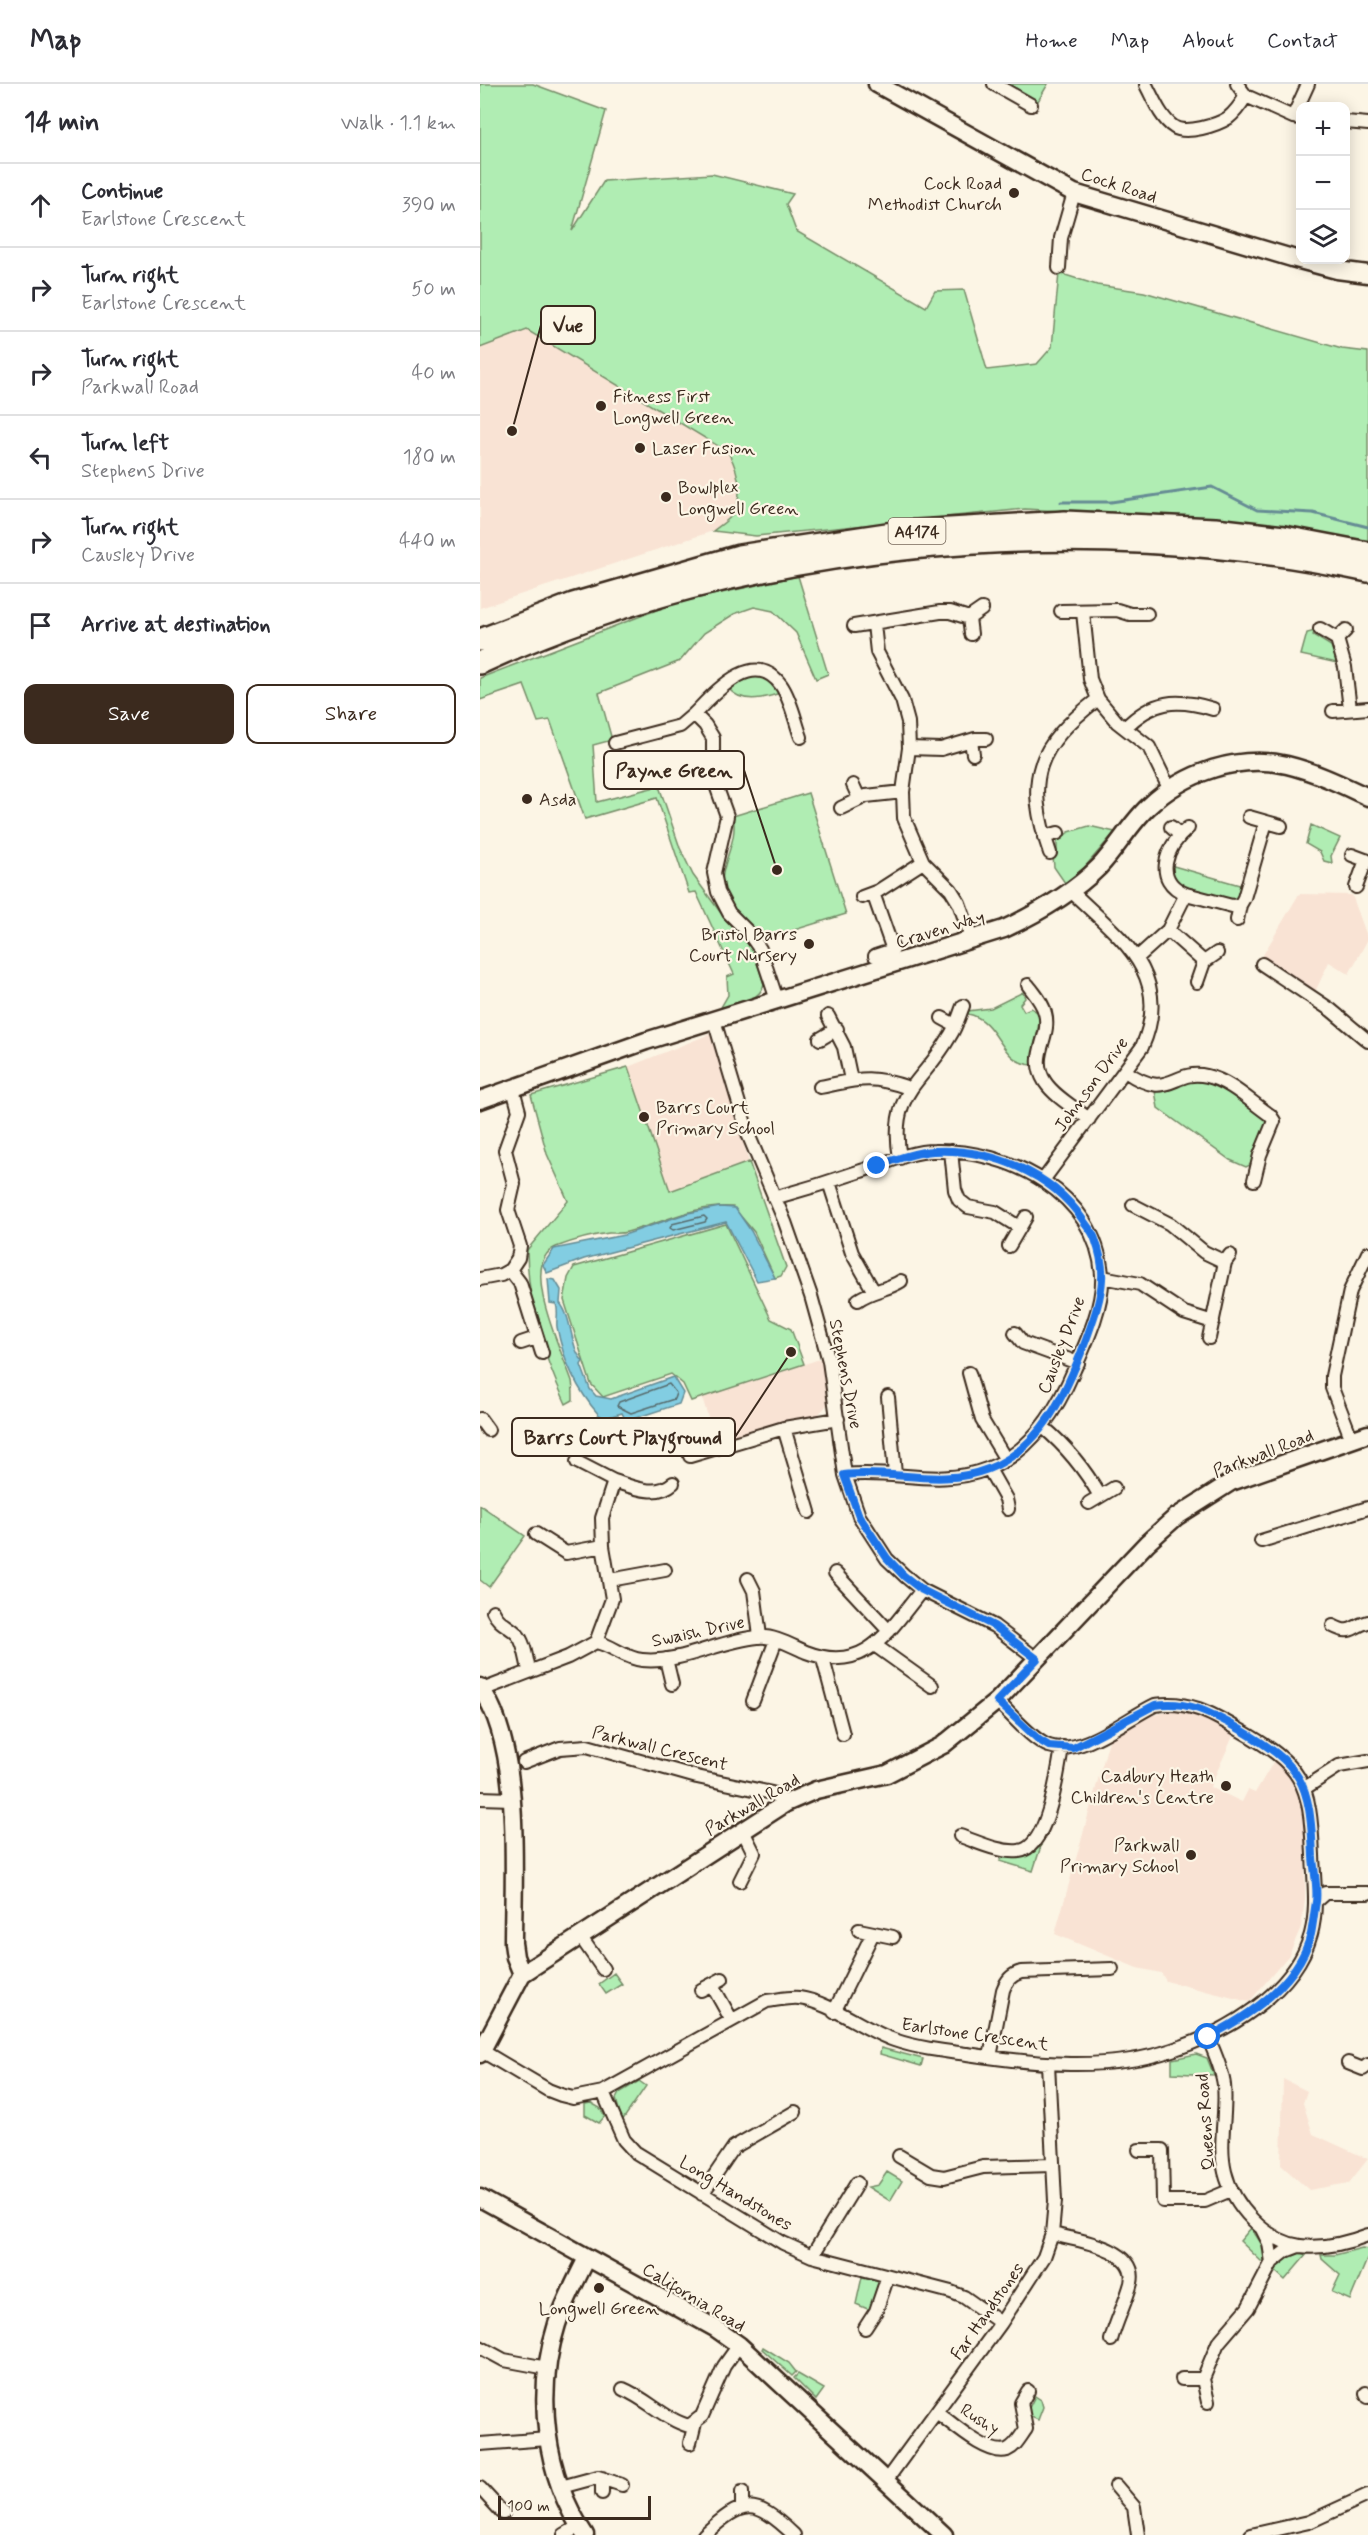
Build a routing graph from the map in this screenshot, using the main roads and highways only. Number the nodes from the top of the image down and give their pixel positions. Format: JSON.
{"nodes":[{"id":1,"x":1368,"y":553,"type":"edge"},
{"id":2,"x":1368,"y":571,"type":"edge"},
{"id":3,"x":480,"y":640,"type":"edge"},
{"id":4,"x":480,"y":663,"type":"edge"}],
"edges":[{"from":1,"to":3,"type":"highway","number":"A4174"},
{"from":2,"to":4,"type":"highway","number":"A4174"}]}
